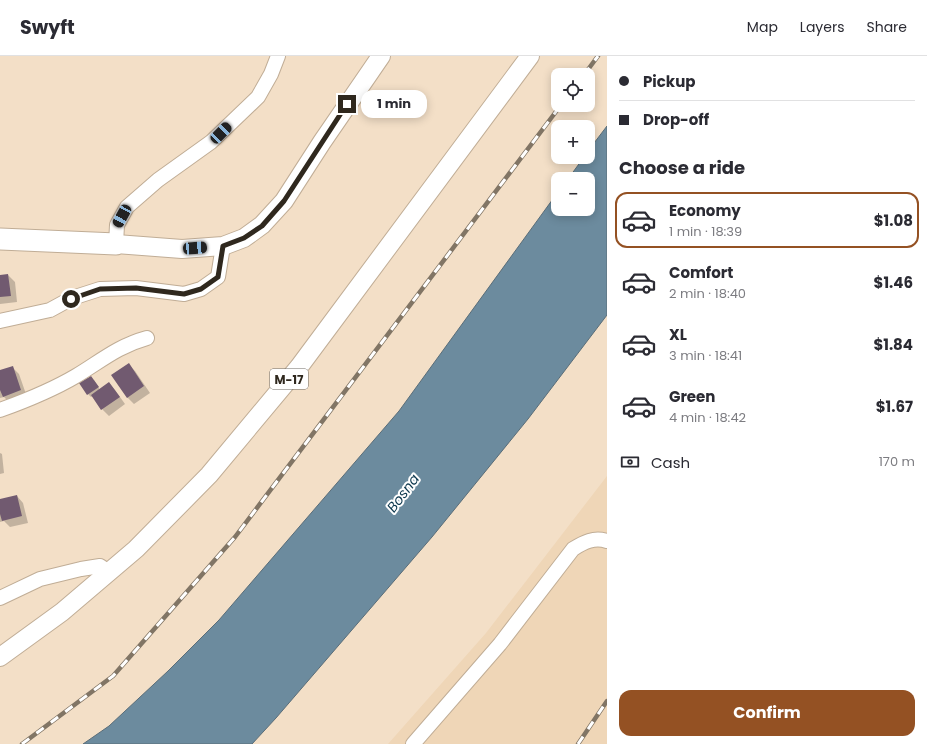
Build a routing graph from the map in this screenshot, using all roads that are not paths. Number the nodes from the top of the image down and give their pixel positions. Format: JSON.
{"nodes":[{"id":1,"x":278,"y":56,"type":"edge"},
{"id":2,"x":381,"y":56,"type":"edge"},
{"id":3,"x":530,"y":56,"type":"edge"},
{"id":4,"x":0,"y":239,"type":"edge"},
{"id":5,"x":116,"y":244,"type":"junction"},
{"id":6,"x":223,"y":246,"type":"junction"},
{"id":7,"x":0,"y":321,"type":"edge"},
{"id":8,"x":147,"y":338,"type":"dead end"},
{"id":9,"x":0,"y":410,"type":"edge"},
{"id":10,"x":607,"y":541,"type":"edge"},
{"id":11,"x":107,"y":574,"type":"junction"},
{"id":12,"x":0,"y":598,"type":"edge"},
{"id":13,"x":0,"y":657,"type":"edge"},
{"id":14,"x":413,"y":744,"type":"edge"}],
"edges":[{"from":1,"to":5,"type":"street"},
{"from":2,"to":6,"type":"main road"},
{"from":3,"to":11,"type":"main road","number":"M-17"},
{"from":4,"to":5,"type":"highway"},
{"from":5,"to":6,"type":"main road"},
{"from":6,"to":7,"type":"street"},
{"from":8,"to":9,"type":"street"},
{"from":10,"to":14,"type":"street"},
{"from":11,"to":12,"type":"street"},
{"from":11,"to":13,"type":"main road","number":"M-17"}]}
